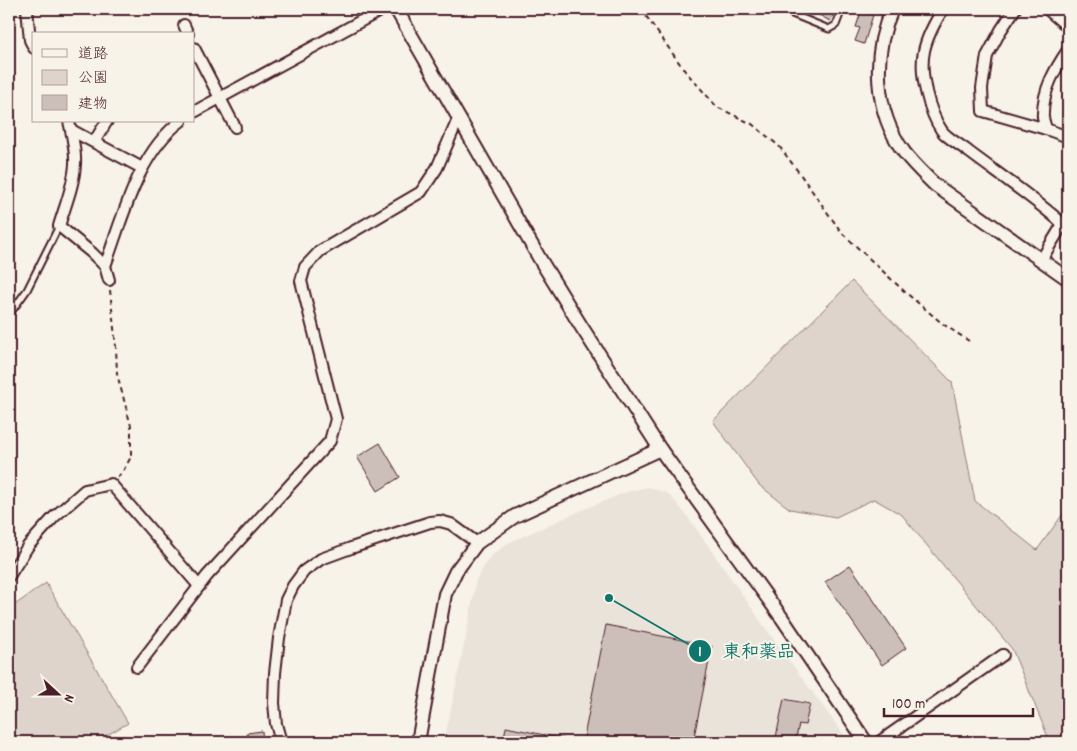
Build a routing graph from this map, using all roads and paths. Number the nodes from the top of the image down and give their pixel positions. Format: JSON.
{"nodes":[{"id":1,"x":28,"y":9,"type":"edge"},
{"id":2,"x":383,"y":9,"type":"edge"},
{"id":3,"x":396,"y":9,"type":"edge"},
{"id":4,"x":641,"y":9,"type":"edge"},
{"id":5,"x":787,"y":9,"type":"edge"},
{"id":6,"x":842,"y":9,"type":"edge"},
{"id":7,"x":892,"y":9,"type":"edge"},
{"id":8,"x":943,"y":9,"type":"edge"},
{"id":9,"x":1015,"y":9,"type":"edge"},
{"id":10,"x":1047,"y":9,"type":"edge"},
{"id":11,"x":1068,"y":27,"type":"edge"},
{"id":12,"x":32,"y":44,"type":"edge"},
{"id":13,"x":195,"y":50,"type":"edge"},
{"id":14,"x":1068,"y":50,"type":"edge"},
{"id":15,"x":219,"y":98,"type":"junction"},
{"id":16,"x":195,"y":111,"type":"edge"},
{"id":17,"x":459,"y":117,"type":"junction"},
{"id":18,"x":106,"y":122,"type":"edge"},
{"id":19,"x":180,"y":122,"type":"edge"},
{"id":20,"x":70,"y":126,"type":"edge"},
{"id":21,"x":235,"y":126,"type":"dead end"},
{"id":22,"x":1046,"y":129,"type":"junction"},
{"id":23,"x":1068,"y":137,"type":"edge"},
{"id":24,"x":94,"y":142,"type":"junction"},
{"id":25,"x":142,"y":168,"type":"junction"},
{"id":26,"x":1066,"y":220,"type":"edge"},
{"id":27,"x":59,"y":226,"type":"junction"},
{"id":28,"x":1041,"y":260,"type":"junction"},
{"id":29,"x":105,"y":266,"type":"junction"},
{"id":30,"x":108,"y":280,"type":"joint"},
{"id":31,"x":1068,"y":280,"type":"edge"},
{"id":32,"x":9,"y":315,"type":"edge"},
{"id":33,"x":969,"y":341,"type":"dead end"},
{"id":34,"x":660,"y":448,"type":"junction"},
{"id":35,"x":111,"y":484,"type":"junction"},
{"id":36,"x":477,"y":543,"type":"junction"},
{"id":37,"x":9,"y":576,"type":"edge"},
{"id":38,"x":199,"y":586,"type":"junction"},
{"id":39,"x":1002,"y":655,"type":"dead end"},
{"id":40,"x":137,"y":667,"type":"dead end"},
{"id":41,"x":281,"y":742,"type":"edge"},
{"id":42,"x":418,"y":742,"type":"edge"},
{"id":43,"x":866,"y":742,"type":"edge"},
{"id":44,"x":879,"y":742,"type":"edge"}],
"edges":[{"from":1,"to":12,"type":"street"},
{"from":2,"to":15,"type":"street"},
{"from":3,"to":17,"type":"street"},
{"from":4,"to":33,"type":"path"},
{"from":5,"to":6,"type":"lane"},
{"from":7,"to":28,"type":"street"},
{"from":8,"to":26,"type":"street"},
{"from":9,"to":22,"type":"street"},
{"from":10,"to":11,"type":"street"},
{"from":13,"to":15,"type":"street"},
{"from":14,"to":22,"type":"street"},
{"from":15,"to":16,"type":"street"},
{"from":15,"to":21,"type":"street"},
{"from":17,"to":34,"type":"street"},
{"from":17,"to":38,"type":"street"},
{"from":18,"to":24,"type":"street"},
{"from":19,"to":25,"type":"street"},
{"from":20,"to":24,"type":"street"},
{"from":20,"to":27,"type":"street"},
{"from":22,"to":23,"type":"street"},
{"from":24,"to":25,"type":"street"},
{"from":25,"to":29,"type":"street"},
{"from":26,"to":28,"type":"street"},
{"from":27,"to":29,"type":"street"},
{"from":27,"to":32,"type":"lane"},
{"from":28,"to":31,"type":"street"},
{"from":29,"to":30,"type":"street"},
{"from":30,"to":35,"type":"path"},
{"from":34,"to":36,"type":"street"},
{"from":34,"to":43,"type":"street"},
{"from":35,"to":37,"type":"street"},
{"from":35,"to":38,"type":"street"},
{"from":36,"to":41,"type":"street"},
{"from":36,"to":42,"type":"street"},
{"from":38,"to":40,"type":"street"},
{"from":39,"to":44,"type":"street"}]}
